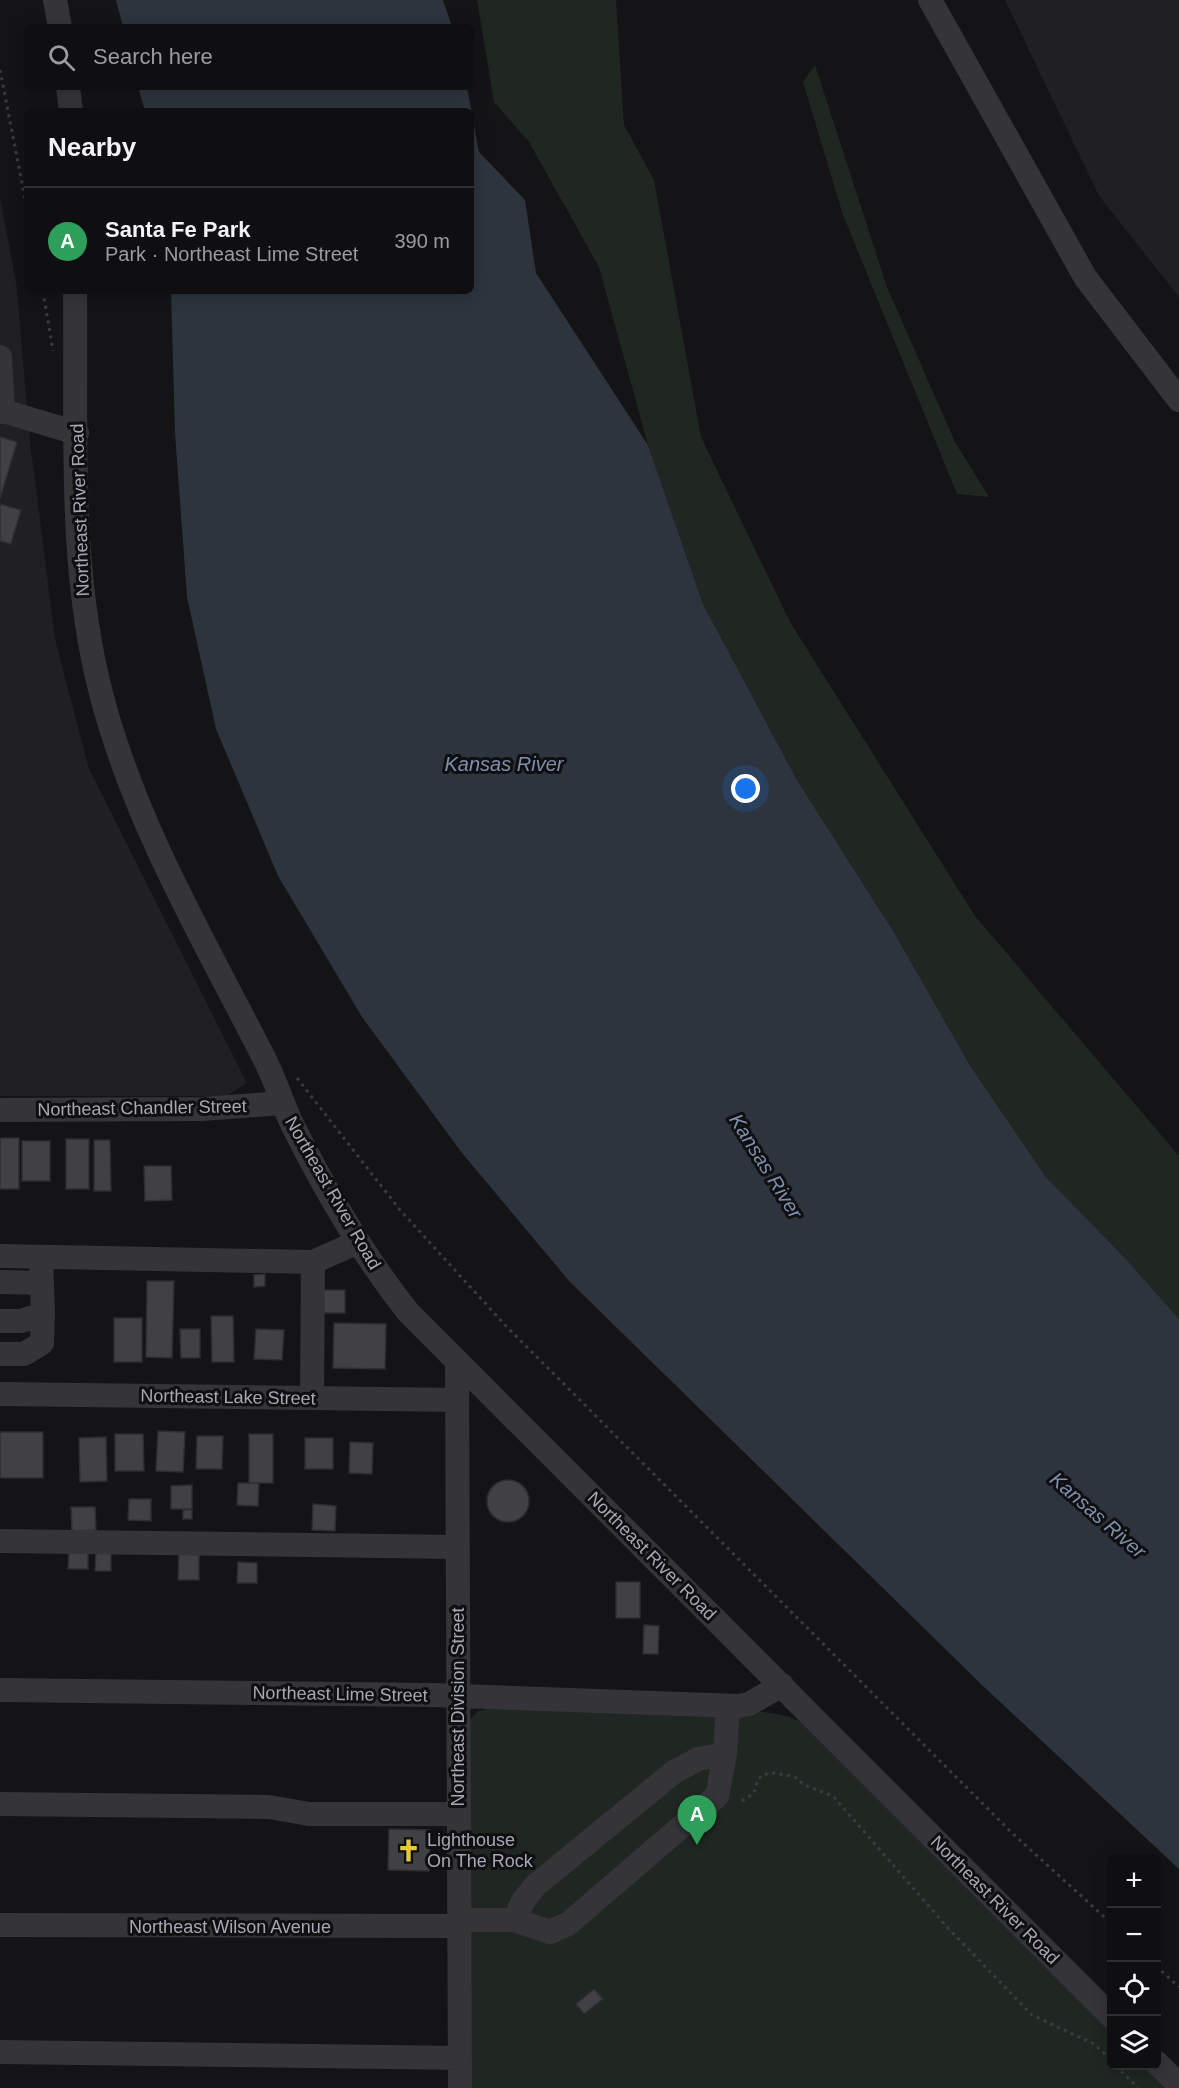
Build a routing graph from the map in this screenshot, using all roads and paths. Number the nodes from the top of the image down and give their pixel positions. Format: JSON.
{"nodes":[{"id":1,"x":55,"y":0,"type":"edge"},
{"id":2,"x":930,"y":0,"type":"edge"},
{"id":3,"x":59,"y":24,"type":"edge"},
{"id":4,"x":0,"y":70,"type":"edge"},
{"id":5,"x":68,"y":90,"type":"edge"},
{"id":6,"x":71,"y":108,"type":"edge"},
{"id":7,"x":24,"y":194,"type":"edge"},
{"id":8,"x":44,"y":294,"type":"edge"},
{"id":9,"x":75,"y":294,"type":"edge"},
{"id":10,"x":53,"y":356,"type":"dead end"},
{"id":11,"x":0,"y":357,"type":"edge"},
{"id":12,"x":1179,"y":400,"type":"edge"},
{"id":13,"x":2,"y":411,"type":"edge"},
{"id":14,"x":77,"y":433,"type":"junction"},
{"id":15,"x":292,"y":1071,"type":"dead end"},
{"id":16,"x":283,"y":1103,"type":"junction"},
{"id":17,"x":0,"y":1110,"type":"edge"},
{"id":18,"x":358,"y":1242,"type":"junction"},
{"id":19,"x":0,"y":1256,"type":"edge"},
{"id":20,"x":41,"y":1257,"type":"junction"},
{"id":21,"x":314,"y":1262,"type":"junction"},
{"id":22,"x":0,"y":1282,"type":"edge"},
{"id":23,"x":40,"y":1283,"type":"junction"},
{"id":24,"x":43,"y":1314,"type":"junction"},
{"id":25,"x":0,"y":1321,"type":"edge"},
{"id":26,"x":0,"y":1354,"type":"edge"},
{"id":27,"x":456,"y":1363,"type":"junction"},
{"id":28,"x":0,"y":1394,"type":"edge"},
{"id":29,"x":312,"y":1398,"type":"junction"},
{"id":30,"x":456,"y":1400,"type":"junction"},
{"id":31,"x":0,"y":1541,"type":"edge"},
{"id":32,"x":457,"y":1547,"type":"junction"},
{"id":33,"x":782,"y":1685,"type":"junction"},
{"id":34,"x":0,"y":1690,"type":"edge"},
{"id":35,"x":458,"y":1697,"type":"junction"},
{"id":36,"x":728,"y":1706,"type":"junction"},
{"id":37,"x":725,"y":1754,"type":"junction"},
{"id":38,"x":742,"y":1801,"type":"dead end"},
{"id":39,"x":0,"y":1804,"type":"edge"},
{"id":40,"x":459,"y":1814,"type":"junction"},
{"id":41,"x":1107,"y":1919,"type":"edge"},
{"id":42,"x":514,"y":1920,"type":"junction"},
{"id":43,"x":459,"y":1923,"type":"junction"},
{"id":44,"x":0,"y":1925,"type":"edge"},
{"id":45,"x":1161,"y":1971,"type":"edge"},
{"id":46,"x":1179,"y":1987,"type":"edge"},
{"id":47,"x":1111,"y":2016,"type":"edge"},
{"id":48,"x":0,"y":2052,"type":"edge"},
{"id":49,"x":1107,"y":2056,"type":"edge"},
{"id":50,"x":460,"y":2058,"type":"junction"},
{"id":51,"x":1161,"y":2067,"type":"edge"},
{"id":52,"x":1120,"y":2070,"type":"edge"},
{"id":53,"x":1179,"y":2085,"type":"edge"},
{"id":54,"x":460,"y":2088,"type":"edge"},
{"id":55,"x":1137,"y":2088,"type":"edge"}],
"edges":[{"from":1,"to":3,"type":"street"},
{"from":2,"to":12,"type":"street"},
{"from":4,"to":7,"type":"path"},
{"from":5,"to":6,"type":"street"},
{"from":8,"to":10,"type":"path"},
{"from":9,"to":14,"type":"street","name":"Northeast River Road"},
{"from":11,"to":13,"type":"street"},
{"from":13,"to":14,"type":"street"},
{"from":14,"to":16,"type":"street","name":"Northeast River Road"},
{"from":15,"to":41,"type":"path"},
{"from":16,"to":17,"type":"street","name":"Northeast Chandler Street"},
{"from":16,"to":18,"type":"street","name":"Northeast River Road"},
{"from":18,"to":21,"type":"street"},
{"from":18,"to":27,"type":"street","name":"Northeast River Road"},
{"from":19,"to":20,"type":"street"},
{"from":20,"to":21,"type":"street"},
{"from":20,"to":23,"type":"street"},
{"from":21,"to":29,"type":"street"},
{"from":22,"to":23,"type":"street"},
{"from":23,"to":24,"type":"street"},
{"from":24,"to":25,"type":"street"},
{"from":24,"to":26,"type":"street"},
{"from":27,"to":30,"type":"street","name":"Northeast Division Street"},
{"from":27,"to":33,"type":"street","name":"Northeast River Road"},
{"from":28,"to":29,"type":"street","name":"Northeast Lake Street"},
{"from":29,"to":30,"type":"street","name":"Northeast Lake Street"},
{"from":30,"to":32,"type":"street","name":"Northeast Division Street"},
{"from":31,"to":32,"type":"street"},
{"from":32,"to":35,"type":"street","name":"Northeast Division Street"},
{"from":33,"to":36,"type":"street","name":"Northeast Lime Street"},
{"from":33,"to":47,"type":"street","name":"Northeast River Road"},
{"from":34,"to":35,"type":"street","name":"Northeast Lime Street"},
{"from":35,"to":36,"type":"street","name":"Northeast Lime Street"},
{"from":35,"to":40,"type":"street","name":"Northeast Division Street"},
{"from":36,"to":37,"type":"street","name":"Northeast Wilson Avenue"},
{"from":37,"to":42,"type":"street"},
{"from":37,"to":42,"type":"street","name":"Northeast Wilson Avenue"},
{"from":38,"to":49,"type":"path"},
{"from":39,"to":40,"type":"street"},
{"from":40,"to":43,"type":"street","name":"Northeast Division Street"},
{"from":42,"to":43,"type":"street","name":"Northeast Wilson Avenue"},
{"from":43,"to":44,"type":"street","name":"Northeast Wilson Avenue"},
{"from":43,"to":50,"type":"street","name":"Northeast Division Street"},
{"from":45,"to":46,"type":"path"},
{"from":48,"to":50,"type":"street"},
{"from":50,"to":54,"type":"street","name":"Northeast Division Street"},
{"from":51,"to":53,"type":"street"},
{"from":52,"to":55,"type":"path"}]}
